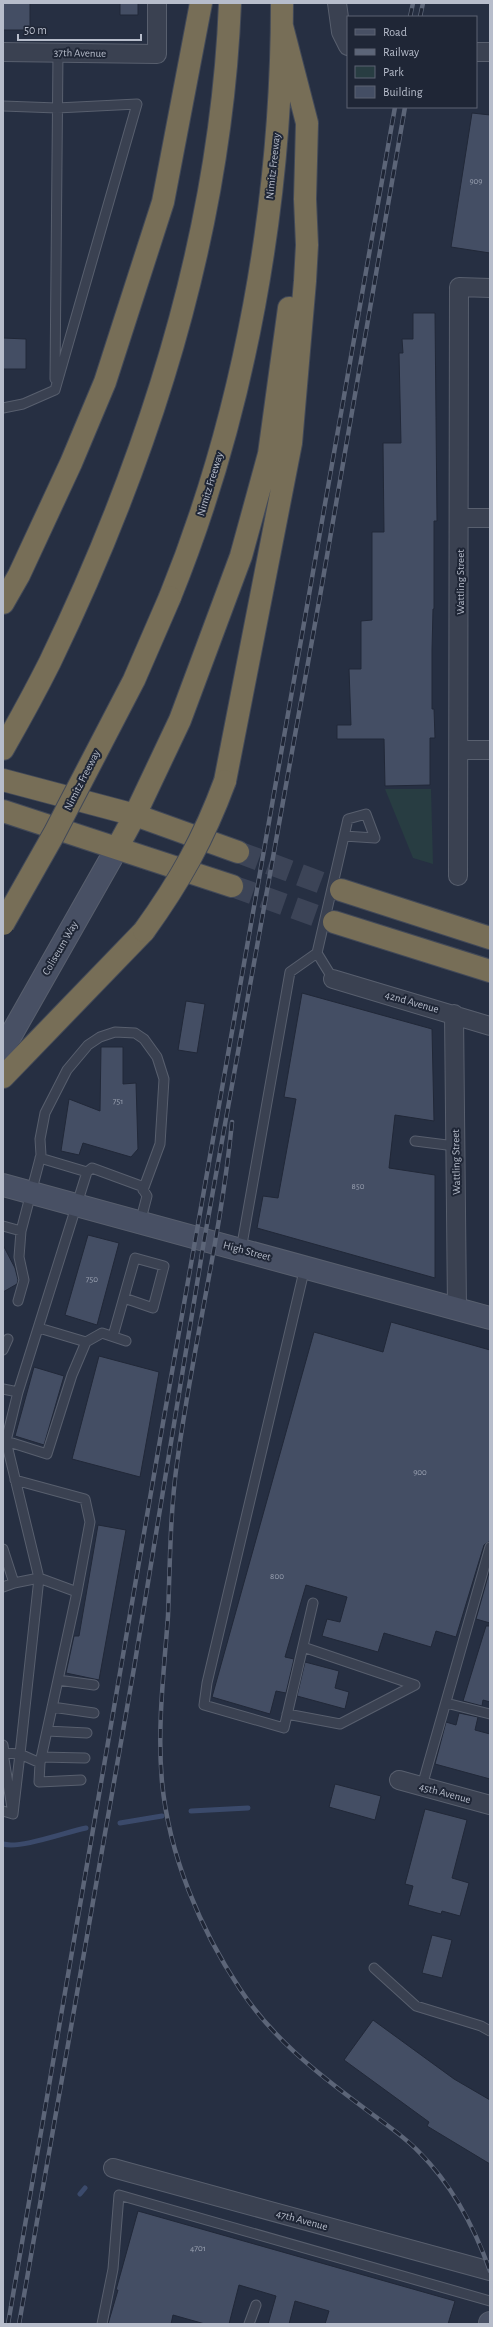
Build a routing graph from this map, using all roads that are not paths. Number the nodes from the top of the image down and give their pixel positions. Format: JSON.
{"nodes":[{"id":1,"x":157,"y":3,"type":"edge"},
{"id":2,"x":201,"y":3,"type":"edge"},
{"id":3,"x":230,"y":3,"type":"edge"},
{"id":4,"x":282,"y":3,"type":"edge"},
{"id":5,"x":337,"y":3,"type":"edge"},
{"id":6,"x":282,"y":26,"type":"junction"},
{"id":7,"x":347,"y":44,"type":"edge"},
{"id":8,"x":3,"y":52,"type":"edge"},
{"id":9,"x":477,"y":52,"type":"edge"},
{"id":10,"x":490,"y":52,"type":"edge"},
{"id":11,"x":58,"y":53,"type":"junction"},
{"id":12,"x":3,"y":106,"type":"edge"},
{"id":13,"x":57,"y":108,"type":"junction"},
{"id":14,"x":305,"y":199,"type":"junction"},
{"id":15,"x":490,"y":288,"type":"edge"},
{"id":16,"x":55,"y":390,"type":"junction"},
{"id":17,"x":3,"y":408,"type":"edge"},
{"id":18,"x":460,"y":518,"type":"junction"},
{"id":19,"x":490,"y":518,"type":"edge"},
{"id":20,"x":3,"y":603,"type":"edge"},
{"id":21,"x":3,"y":750,"type":"edge"},
{"id":22,"x":459,"y":750,"type":"junction"},
{"id":23,"x":490,"y":750,"type":"edge"},
{"id":24,"x":3,"y":780,"type":"edge"},
{"id":25,"x":3,"y":811,"type":"edge"},
{"id":26,"x":135,"y":815,"type":"junction"},
{"id":27,"x":344,"y":836,"type":"dead end"},
{"id":28,"x":117,"y":848,"type":"junction"},
{"id":29,"x":238,"y":852,"type":"tunnel mouth"},
{"id":30,"x":458,"y":876,"type":"dead end"},
{"id":31,"x":232,"y":886,"type":"tunnel mouth"},
{"id":32,"x":341,"y":890,"type":"tunnel mouth"},
{"id":33,"x":334,"y":922,"type":"tunnel mouth"},
{"id":34,"x":3,"y":924,"type":"edge"},
{"id":35,"x":490,"y":938,"type":"edge"},
{"id":36,"x":317,"y":953,"type":"junction"},
{"id":37,"x":490,"y":972,"type":"edge"},
{"id":38,"x":333,"y":979,"type":"joint"},
{"id":39,"x":454,"y":1014,"type":"junction"},
{"id":40,"x":490,"y":1026,"type":"edge"},
{"id":41,"x":3,"y":1049,"type":"edge"},
{"id":42,"x":3,"y":1077,"type":"edge"},
{"id":43,"x":415,"y":1141,"type":"dead end"},
{"id":44,"x":455,"y":1146,"type":"junction"},
{"id":45,"x":40,"y":1158,"type":"junction"},
{"id":46,"x":87,"y":1172,"type":"junction"},
{"id":47,"x":3,"y":1185,"type":"edge"},
{"id":48,"x":144,"y":1190,"type":"junction"},
{"id":49,"x":32,"y":1193,"type":"junction"},
{"id":50,"x":77,"y":1205,"type":"junction"},
{"id":51,"x":140,"y":1223,"type":"junction"},
{"id":52,"x":3,"y":1226,"type":"edge"},
{"id":53,"x":21,"y":1231,"type":"junction"},
{"id":54,"x":241,"y":1250,"type":"junction"},
{"id":55,"x":305,"y":1267,"type":"junction"},
{"id":56,"x":124,"y":1298,"type":"junction"},
{"id":57,"x":18,"y":1301,"type":"dead end"},
{"id":58,"x":457,"y":1309,"type":"junction"},
{"id":59,"x":490,"y":1318,"type":"edge"},
{"id":60,"x":39,"y":1328,"type":"junction"},
{"id":61,"x":113,"y":1336,"type":"junction"},
{"id":62,"x":8,"y":1339,"type":"dead end"},
{"id":63,"x":126,"y":1341,"type":"dead end"},
{"id":64,"x":86,"y":1342,"type":"junction"},
{"id":65,"x":3,"y":1350,"type":"edge"},
{"id":66,"x":3,"y":1389,"type":"edge"},
{"id":67,"x":18,"y":1392,"type":"junction"},
{"id":68,"x":6,"y":1441,"type":"junction"},
{"id":69,"x":15,"y":1480,"type":"junction"},
{"id":70,"x":490,"y":1547,"type":"edge"},
{"id":71,"x":3,"y":1549,"type":"edge"},
{"id":72,"x":39,"y":1578,"type":"junction"},
{"id":73,"x":14,"y":1583,"type":"junction"},
{"id":74,"x":3,"y":1587,"type":"edge"},
{"id":75,"x":77,"y":1592,"type":"junction"},
{"id":76,"x":313,"y":1603,"type":"dead end"},
{"id":77,"x":303,"y":1647,"type":"junction"},
{"id":78,"x":58,"y":1680,"type":"junction"},
{"id":79,"x":94,"y":1685,"type":"dead end"},
{"id":80,"x":446,"y":1703,"type":"junction"},
{"id":81,"x":52,"y":1707,"type":"junction"},
{"id":82,"x":94,"y":1712,"type":"dead end"},
{"id":83,"x":287,"y":1714,"type":"junction"},
{"id":84,"x":490,"y":1714,"type":"edge"},
{"id":85,"x":47,"y":1731,"type":"junction"},
{"id":86,"x":87,"y":1733,"type":"dead end"},
{"id":87,"x":3,"y":1746,"type":"edge"},
{"id":88,"x":3,"y":1753,"type":"edge"},
{"id":89,"x":20,"y":1754,"type":"junction"},
{"id":90,"x":85,"y":1758,"type":"dead end"},
{"id":91,"x":41,"y":1760,"type":"junction"},
{"id":92,"x":81,"y":1780,"type":"dead end"},
{"id":93,"x":400,"y":1780,"type":"dead end"},
{"id":94,"x":6,"y":1784,"type":"edge"},
{"id":95,"x":422,"y":1786,"type":"junction"},
{"id":96,"x":490,"y":1805,"type":"edge"},
{"id":97,"x":3,"y":1811,"type":"edge"},
{"id":98,"x":13,"y":1814,"type":"junction"},
{"id":99,"x":374,"y":1968,"type":"dead end"},
{"id":100,"x":490,"y":2031,"type":"edge"},
{"id":101,"x":113,"y":2168,"type":"dead end"},
{"id":102,"x":490,"y":2272,"type":"edge"},
{"id":103,"x":490,"y":2301,"type":"edge"},
{"id":104,"x":256,"y":2305,"type":"dead end"},
{"id":105,"x":102,"y":2324,"type":"edge"},
{"id":106,"x":249,"y":2324,"type":"edge"}],
"edges":[{"from":1,"to":11,"type":"street","name":"37th Avenue"},
{"from":2,"to":20,"type":"highway"},
{"from":3,"to":21,"type":"highway"},
{"from":4,"to":6,"type":"highway","name":"Nimitz Freeway"},
{"from":5,"to":7,"type":"street"},
{"from":6,"to":14,"type":"highway"},
{"from":6,"to":34,"type":"highway","name":"Nimitz Freeway","bridge":true},
{"from":8,"to":11,"type":"street","name":"37th Avenue"},
{"from":9,"to":10,"type":"street"},
{"from":11,"to":13,"type":"lane"},
{"from":12,"to":13,"type":"lane"},
{"from":13,"to":16,"type":"lane"},
{"from":13,"to":16,"type":"lane"},
{"from":14,"to":26,"type":"highway"},
{"from":14,"to":42,"type":"highway","bridge":true},
{"from":15,"to":18,"type":"street","name":"Wattling Street"},
{"from":16,"to":17,"type":"lane"},
{"from":18,"to":19,"type":"street"},
{"from":18,"to":22,"type":"street","name":"Wattling Street"},
{"from":22,"to":23,"type":"street"},
{"from":22,"to":30,"type":"street","name":"Wattling Street"},
{"from":24,"to":26,"type":"highway"},
{"from":25,"to":28,"type":"highway"},
{"from":26,"to":28,"type":"highway"},
{"from":26,"to":29,"type":"highway"},
{"from":27,"to":36,"type":"lane"},
{"from":28,"to":31,"type":"highway"},
{"from":28,"to":41,"type":"main road","name":"Coliseum Way"},
{"from":32,"to":35,"type":"highway"},
{"from":33,"to":37,"type":"highway"},
{"from":36,"to":38,"type":"lane"},
{"from":36,"to":54,"type":"lane"},
{"from":38,"to":39,"type":"street","name":"42nd Avenue"},
{"from":39,"to":40,"type":"street","name":"42nd Avenue"},
{"from":39,"to":44,"type":"street","name":"Wattling Street"},
{"from":43,"to":44,"type":"lane"},
{"from":44,"to":58,"type":"street","name":"Wattling Street"},
{"from":45,"to":46,"type":"lane"},
{"from":45,"to":48,"type":"lane"},
{"from":45,"to":49,"type":"lane"},
{"from":46,"to":48,"type":"lane"},
{"from":46,"to":50,"type":"lane"},
{"from":47,"to":49,"type":"main road","name":"High Street"},
{"from":48,"to":51,"type":"lane"},
{"from":49,"to":50,"type":"main road","name":"High Street"},
{"from":49,"to":53,"type":"lane"},
{"from":50,"to":51,"type":"main road","name":"High Street"},
{"from":50,"to":60,"type":"lane"},
{"from":51,"to":54,"type":"main road","name":"High Street"},
{"from":52,"to":53,"type":"lane"},
{"from":53,"to":57,"type":"lane"},
{"from":54,"to":55,"type":"main road","name":"High Street"},
{"from":55,"to":58,"type":"main road","name":"High Street"},
{"from":55,"to":83,"type":"lane"},
{"from":56,"to":56,"type":"lane"},
{"from":56,"to":61,"type":"lane"},
{"from":58,"to":59,"type":"main road","name":"High Street"},
{"from":60,"to":64,"type":"lane"},
{"from":60,"to":67,"type":"lane"},
{"from":61,"to":63,"type":"lane"},
{"from":61,"to":64,"type":"lane"},
{"from":62,"to":65,"type":"lane"},
{"from":64,"to":68,"type":"lane"},
{"from":66,"to":67,"type":"lane"},
{"from":67,"to":68,"type":"lane"},
{"from":68,"to":69,"type":"lane"},
{"from":69,"to":72,"type":"lane"},
{"from":69,"to":75,"type":"lane"},
{"from":70,"to":80,"type":"lane"},
{"from":71,"to":73,"type":"lane"},
{"from":72,"to":73,"type":"lane"},
{"from":72,"to":75,"type":"lane"},
{"from":72,"to":89,"type":"lane"},
{"from":73,"to":74,"type":"lane"},
{"from":75,"to":78,"type":"lane"},
{"from":76,"to":77,"type":"lane"},
{"from":77,"to":83,"type":"lane"},
{"from":77,"to":83,"type":"lane"},
{"from":78,"to":79,"type":"lane"},
{"from":78,"to":81,"type":"lane"},
{"from":80,"to":84,"type":"lane"},
{"from":80,"to":95,"type":"lane"},
{"from":81,"to":82,"type":"lane"},
{"from":81,"to":85,"type":"lane"},
{"from":85,"to":86,"type":"lane"},
{"from":85,"to":91,"type":"lane"},
{"from":87,"to":88,"type":"lane"},
{"from":88,"to":89,"type":"lane"},
{"from":88,"to":94,"type":"lane"},
{"from":89,"to":91,"type":"lane"},
{"from":89,"to":98,"type":"lane"},
{"from":90,"to":91,"type":"lane"},
{"from":91,"to":92,"type":"lane"},
{"from":93,"to":95,"type":"street","name":"45th Avenue"},
{"from":94,"to":98,"type":"lane"},
{"from":95,"to":96,"type":"street","name":"45th Avenue"},
{"from":97,"to":98,"type":"lane"},
{"from":99,"to":100,"type":"lane"},
{"from":101,"to":102,"type":"street","name":"47th Avenue"},
{"from":103,"to":105,"type":"lane"},
{"from":104,"to":106,"type":"lane"}]}
